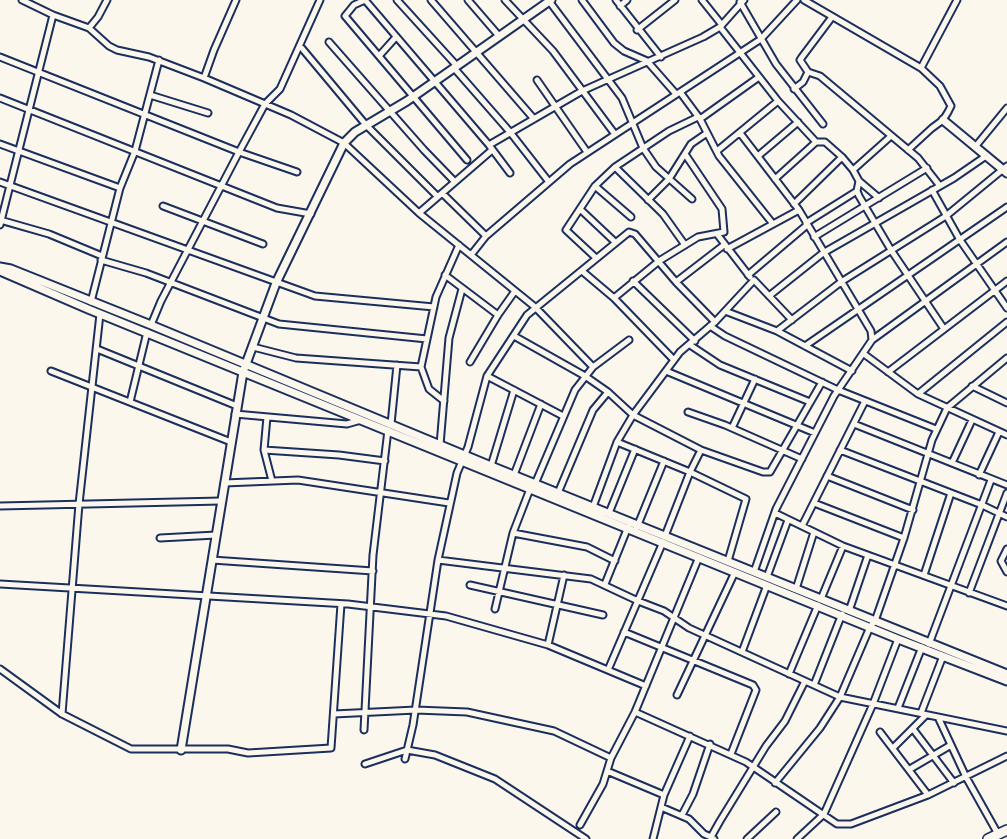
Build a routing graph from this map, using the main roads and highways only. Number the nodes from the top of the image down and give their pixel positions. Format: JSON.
{"nodes":[{"id":1,"x":548,"y":1,"type":"edge"},
{"id":2,"x":943,"y":120,"type":"road end"},
{"id":3,"x":1006,"y":170,"type":"edge"},
{"id":4,"x":0,"y":267,"type":"edge"},
{"id":5,"x":0,"y":271,"type":"edge"},
{"id":6,"x":149,"y":329,"type":"junction"},
{"id":7,"x":244,"y":369,"type":"junction"},
{"id":8,"x":389,"y":427,"type":"junction"},
{"id":9,"x":463,"y":457,"type":"junction"},
{"id":10,"x":533,"y":487,"type":"junction"},
{"id":11,"x":633,"y":527,"type":"junction"},
{"id":12,"x":664,"y":539,"type":"junction"},
{"id":13,"x":820,"y":602,"type":"junction"},
{"id":14,"x":872,"y":624,"type":"junction"},
{"id":15,"x":1007,"y":674,"type":"edge"},
{"id":16,"x":1007,"y":681,"type":"edge"},
{"id":17,"x":181,"y":750,"type":"road end"},
{"id":18,"x":1003,"y":832,"type":"edge"},
{"id":19,"x":988,"y":839,"type":"edge"}],
"edges":[{"from":1,"to":7,"type":"main road"},
{"from":2,"to":3,"type":"main road"},
{"from":4,"to":6,"type":"main road"},
{"from":5,"to":6,"type":"main road"},
{"from":6,"to":7,"type":"main road"},
{"from":7,"to":8,"type":"main road"},
{"from":7,"to":8,"type":"main road"},
{"from":7,"to":17,"type":"main road"},
{"from":8,"to":9,"type":"main road"},
{"from":8,"to":9,"type":"main road"},
{"from":9,"to":10,"type":"main road"},
{"from":9,"to":10,"type":"main road"},
{"from":10,"to":11,"type":"main road"},
{"from":10,"to":11,"type":"main road"},
{"from":11,"to":12,"type":"main road"},
{"from":12,"to":13,"type":"main road"},
{"from":12,"to":13,"type":"main road"},
{"from":13,"to":14,"type":"main road"},
{"from":14,"to":15,"type":"main road"},
{"from":14,"to":16,"type":"main road"},
{"from":18,"to":19,"type":"highway"}]}
